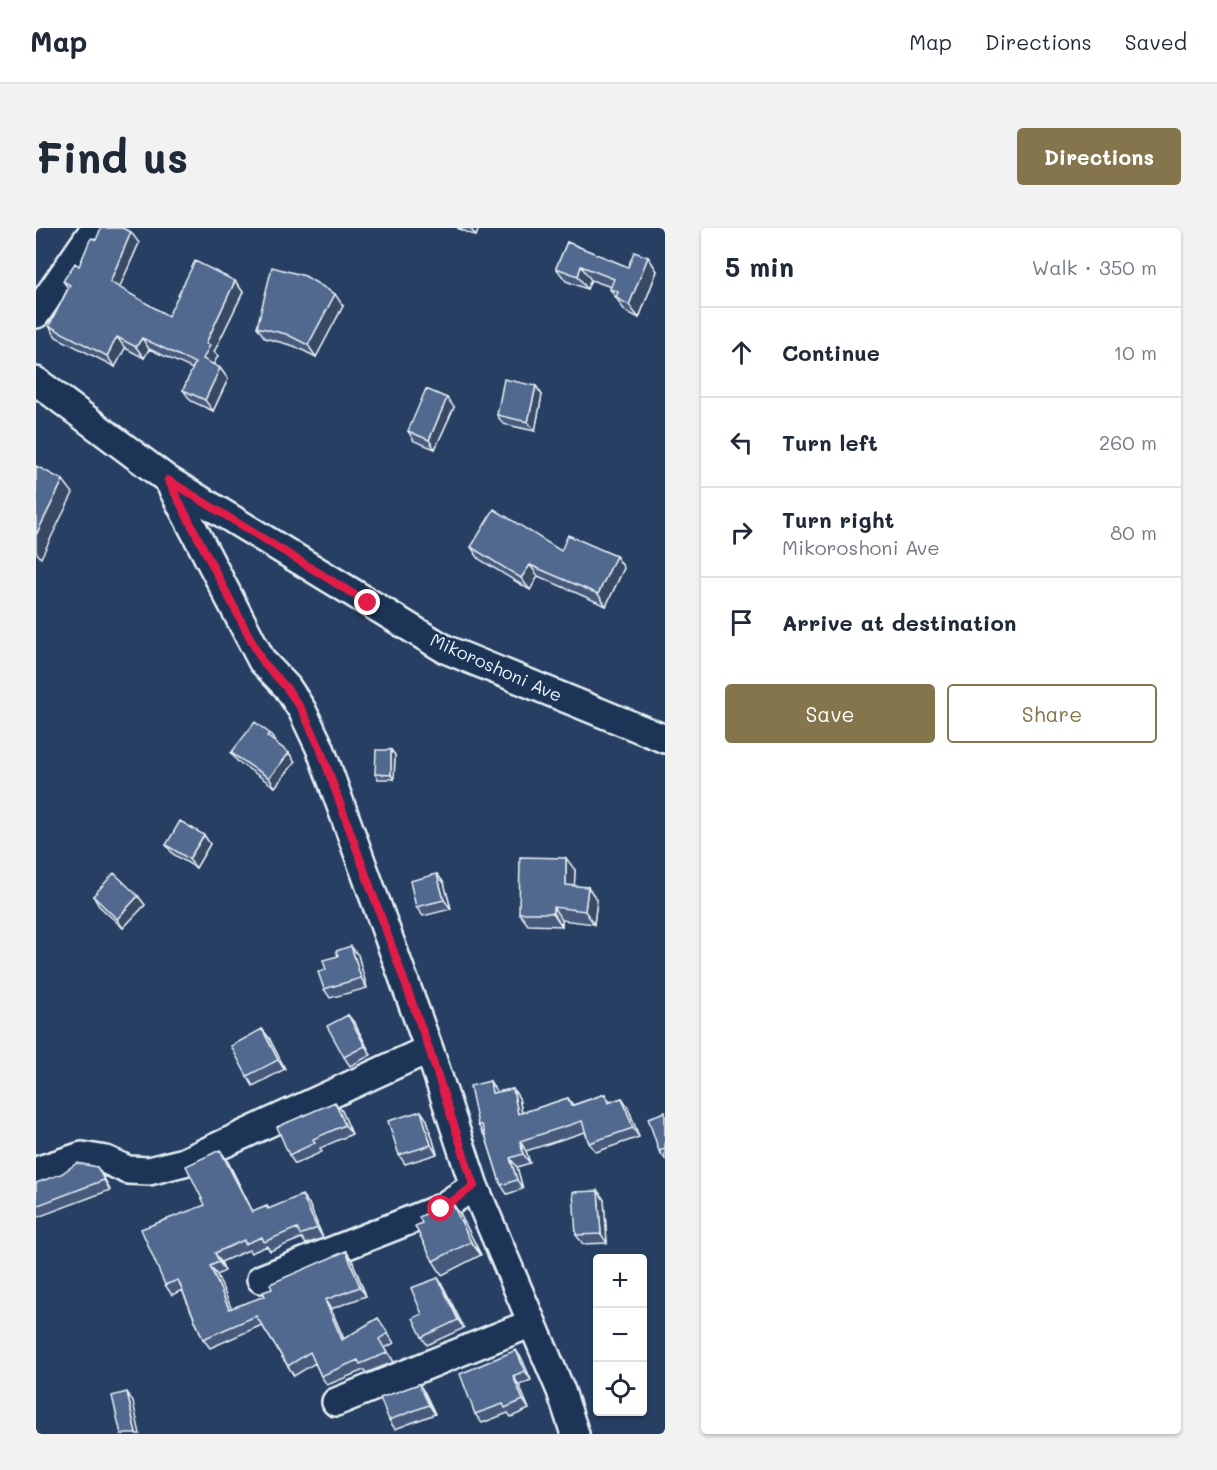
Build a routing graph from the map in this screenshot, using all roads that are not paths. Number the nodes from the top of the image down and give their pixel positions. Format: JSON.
{"nodes":[{"id":1,"x":95,"y":228,"type":"edge"},
{"id":2,"x":36,"y":314,"type":"edge"},
{"id":3,"x":36,"y":381,"type":"edge"},
{"id":4,"x":168,"y":480,"type":"junction"},
{"id":5,"x":665,"y":739,"type":"edge"},
{"id":6,"x":429,"y":1049,"type":"junction"},
{"id":7,"x":36,"y":1171,"type":"edge"},
{"id":8,"x":474,"y":1186,"type":"junction"},
{"id":9,"x":261,"y":1279,"type":"dead end"},
{"id":10,"x":532,"y":1323,"type":"junction"},
{"id":11,"x":336,"y":1402,"type":"dead end"},
{"id":12,"x":575,"y":1434,"type":"edge"}],
"edges":[{"from":1,"to":2,"type":"street"},
{"from":3,"to":4,"type":"street","name":"Mikoroshoni Ave"},
{"from":4,"to":5,"type":"street","name":"Mikoroshoni Ave"},
{"from":4,"to":6,"type":"street"},
{"from":6,"to":7,"type":"street"},
{"from":6,"to":8,"type":"street"},
{"from":8,"to":9,"type":"street"},
{"from":8,"to":10,"type":"street"},
{"from":10,"to":11,"type":"street"},
{"from":10,"to":12,"type":"street"}]}
